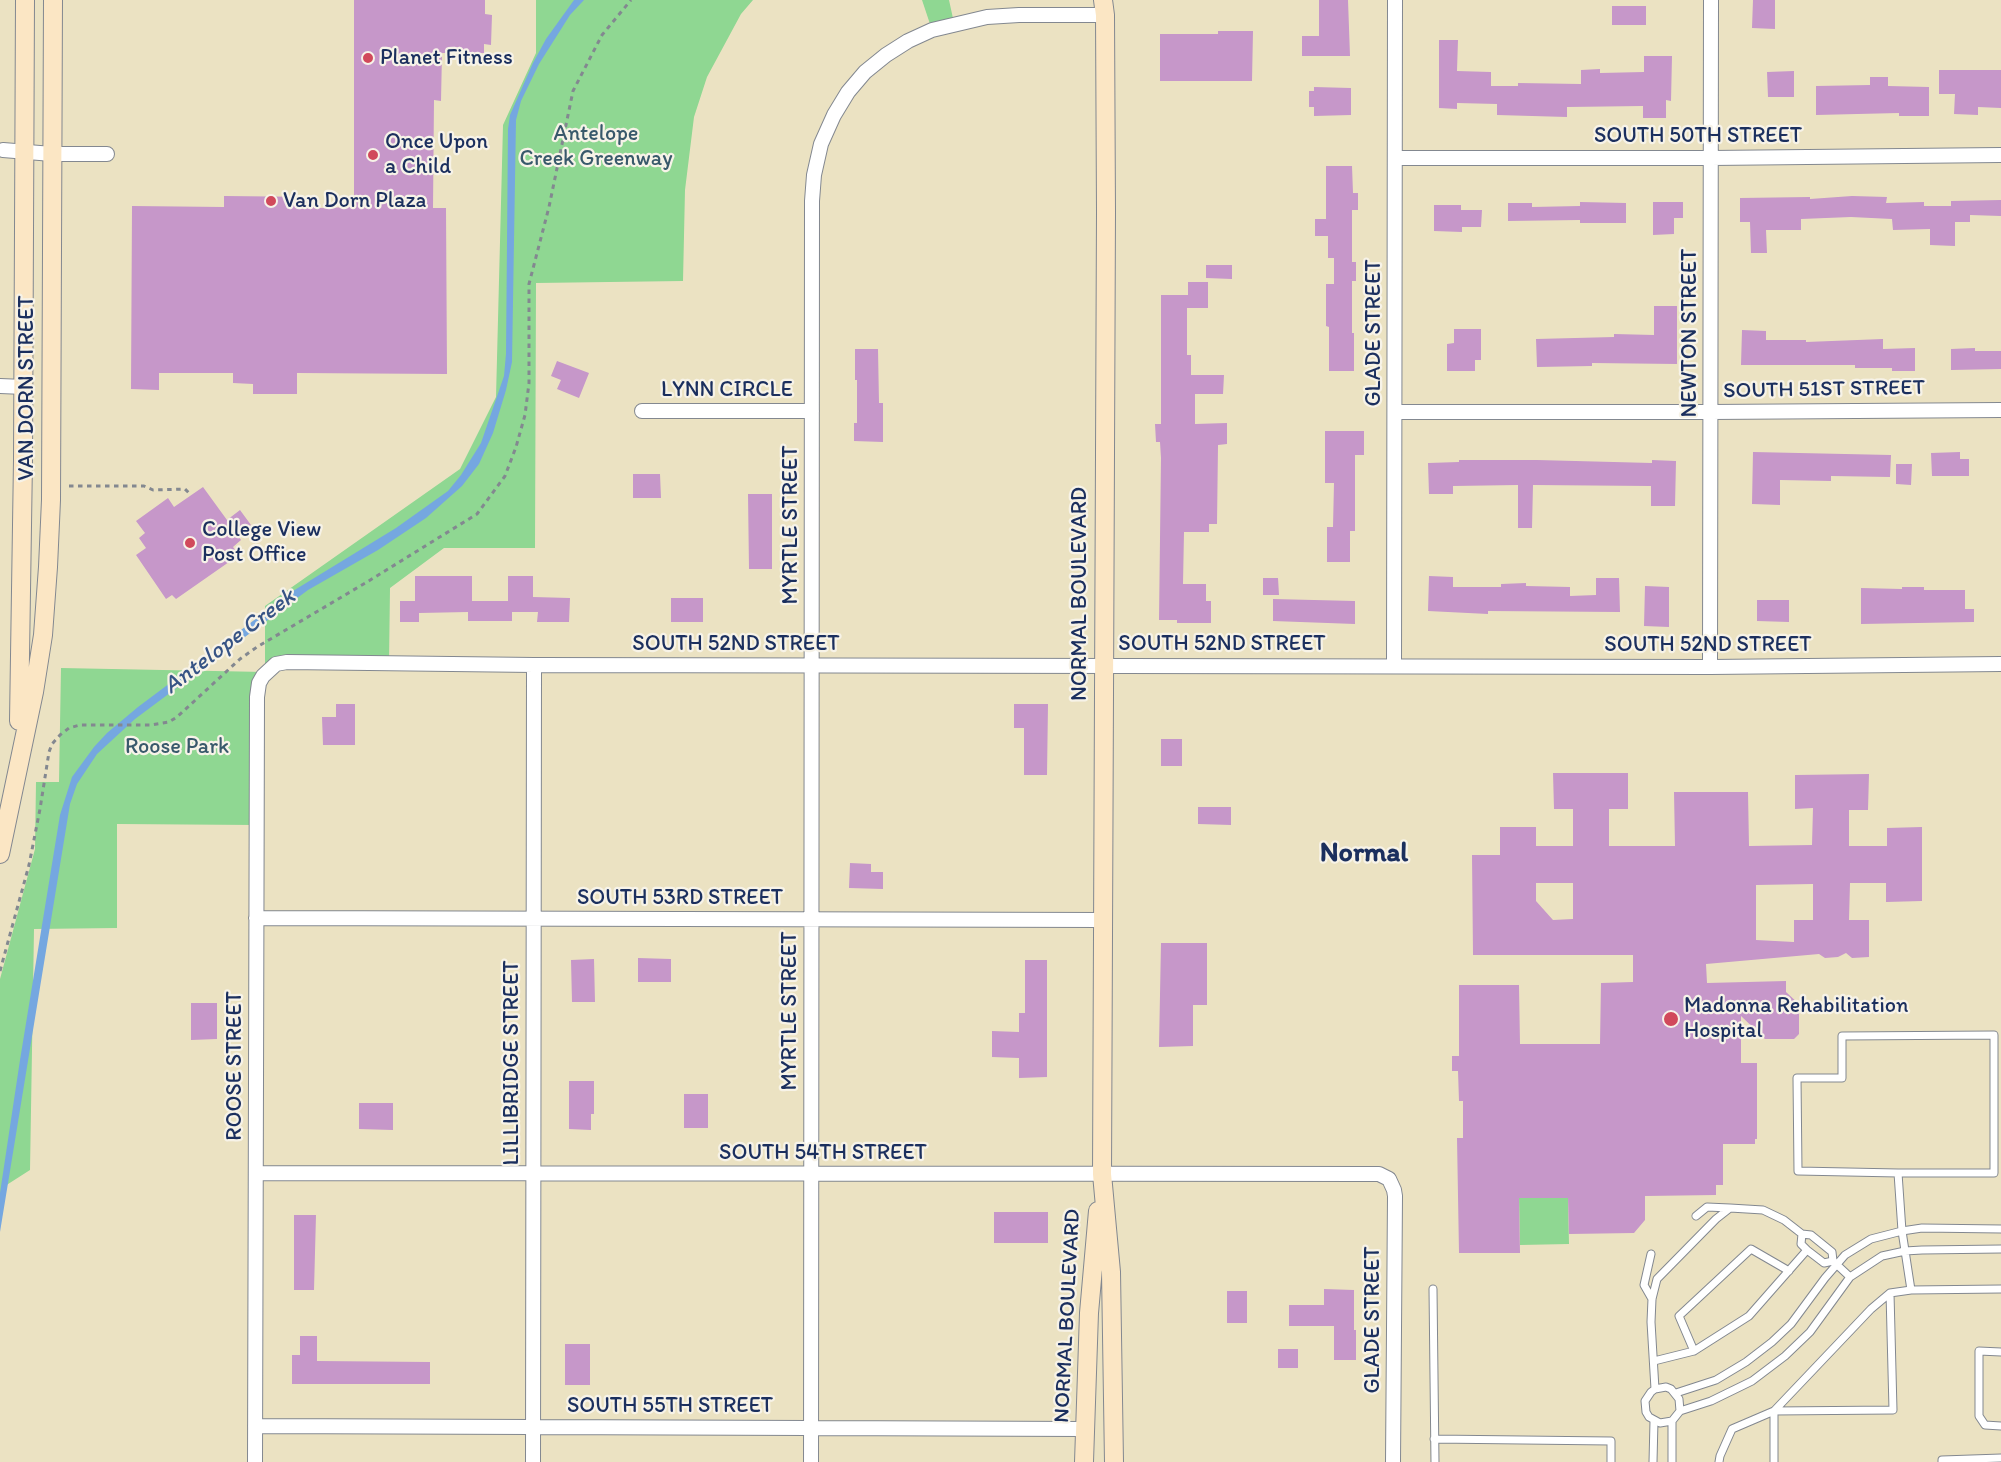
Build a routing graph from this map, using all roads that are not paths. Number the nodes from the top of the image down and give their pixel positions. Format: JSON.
{"nodes":[{"id":1,"x":25,"y":0,"type":"edge"},
{"id":2,"x":53,"y":0,"type":"edge"},
{"id":3,"x":1395,"y":0,"type":"edge"},
{"id":4,"x":1711,"y":0,"type":"edge"},
{"id":5,"x":1105,"y":5,"type":"edge"},
{"id":6,"x":2,"y":150,"type":"edge"},
{"id":7,"x":24,"y":152,"type":"junction"},
{"id":8,"x":52,"y":154,"type":"junction"},
{"id":9,"x":107,"y":154,"type":"dead end"},
{"id":10,"x":2001,"y":155,"type":"edge"},
{"id":11,"x":1395,"y":158,"type":"junction"},
{"id":12,"x":1711,"y":158,"type":"junction"},
{"id":13,"x":0,"y":386,"type":"edge"},
{"id":14,"x":24,"y":387,"type":"junction"},
{"id":15,"x":2001,"y":410,"type":"edge"},
{"id":16,"x":642,"y":411,"type":"dead end"},
{"id":17,"x":812,"y":411,"type":"junction"},
{"id":18,"x":1395,"y":412,"type":"junction"},
{"id":19,"x":1710,"y":412,"type":"junction"},
{"id":20,"x":1103,"y":664,"type":"junction"},
{"id":21,"x":2001,"y":664,"type":"edge"},
{"id":22,"x":534,"y":665,"type":"junction"},
{"id":23,"x":812,"y":665,"type":"junction"},
{"id":24,"x":1394,"y":666,"type":"junction"},
{"id":25,"x":1710,"y":667,"type":"junction"},
{"id":26,"x":265,"y":672,"type":"joint"},
{"id":27,"x":17,"y":774,"type":"junction"},
{"id":28,"x":0,"y":854,"type":"edge"},
{"id":29,"x":256,"y":918,"type":"junction"},
{"id":30,"x":534,"y":919,"type":"junction"},
{"id":31,"x":811,"y":920,"type":"junction"},
{"id":32,"x":1104,"y":920,"type":"junction"},
{"id":33,"x":256,"y":1173,"type":"junction"},
{"id":34,"x":533,"y":1173,"type":"junction"},
{"id":35,"x":1898,"y":1173,"type":"junction"},
{"id":36,"x":811,"y":1174,"type":"junction"},
{"id":37,"x":1102,"y":1174,"type":"junction"},
{"id":38,"x":1389,"y":1179,"type":"joint"},
{"id":39,"x":1730,"y":1208,"type":"junction"},
{"id":40,"x":1696,"y":1216,"type":"dead end"},
{"id":41,"x":2001,"y":1229,"type":"edge"},
{"id":42,"x":1902,"y":1231,"type":"junction"},
{"id":43,"x":1802,"y":1234,"type":"junction"},
{"id":44,"x":2001,"y":1249,"type":"edge"},
{"id":45,"x":1807,"y":1250,"type":"junction"},
{"id":46,"x":1905,"y":1251,"type":"junction"},
{"id":47,"x":1651,"y":1254,"type":"dead end"},
{"id":48,"x":1835,"y":1262,"type":"junction"},
{"id":49,"x":1789,"y":1271,"type":"junction"},
{"id":50,"x":1850,"y":1277,"type":"junction"},
{"id":51,"x":1433,"y":1289,"type":"dead end"},
{"id":52,"x":2001,"y":1289,"type":"edge"},
{"id":53,"x":1911,"y":1290,"type":"junction"},
{"id":54,"x":1890,"y":1293,"type":"junction"},
{"id":55,"x":1652,"y":1299,"type":"junction"},
{"id":56,"x":1694,"y":1351,"type":"junction"},
{"id":57,"x":2001,"y":1352,"type":"edge"},
{"id":58,"x":1654,"y":1361,"type":"junction"},
{"id":59,"x":1655,"y":1389,"type":"junction"},
{"id":60,"x":1676,"y":1394,"type":"junction"},
{"id":61,"x":1680,"y":1411,"type":"junction"},
{"id":62,"x":1774,"y":1411,"type":"junction"},
{"id":63,"x":1672,"y":1420,"type":"junction"},
{"id":64,"x":1654,"y":1421,"type":"junction"},
{"id":65,"x":255,"y":1426,"type":"junction"},
{"id":66,"x":533,"y":1426,"type":"junction"},
{"id":67,"x":2001,"y":1426,"type":"edge"},
{"id":68,"x":811,"y":1428,"type":"junction"},
{"id":69,"x":1085,"y":1429,"type":"junction"},
{"id":70,"x":1434,"y":1439,"type":"junction"},
{"id":71,"x":2001,"y":1458,"type":"edge"},
{"id":72,"x":255,"y":1462,"type":"edge"},
{"id":73,"x":533,"y":1462,"type":"edge"},
{"id":74,"x":811,"y":1462,"type":"edge"},
{"id":75,"x":1084,"y":1462,"type":"edge"},
{"id":76,"x":1114,"y":1462,"type":"edge"},
{"id":77,"x":1394,"y":1462,"type":"edge"},
{"id":78,"x":1435,"y":1462,"type":"edge"},
{"id":79,"x":1611,"y":1462,"type":"edge"},
{"id":80,"x":1653,"y":1462,"type":"edge"},
{"id":81,"x":1672,"y":1462,"type":"edge"},
{"id":82,"x":1719,"y":1462,"type":"edge"},
{"id":83,"x":1774,"y":1462,"type":"edge"},
{"id":84,"x":1942,"y":1462,"type":"edge"}],
"edges":[{"from":1,"to":7,"type":"main road","name":"VAN DORN STREET"},
{"from":2,"to":8,"type":"main road","name":"VAN DORN STREET"},
{"from":3,"to":11,"type":"street","name":"GLADE STREET"},
{"from":4,"to":12,"type":"street","name":"NEWTON STREET"},
{"from":5,"to":17,"type":"street","name":"MYRTLE STREET"},
{"from":5,"to":20,"type":"main road","name":"NORMAL BOULEVARD"},
{"from":6,"to":7,"type":"street"},
{"from":7,"to":8,"type":"street"},
{"from":7,"to":14,"type":"main road","name":"VAN DORN STREET"},
{"from":8,"to":9,"type":"street"},
{"from":8,"to":27,"type":"main road","name":"VAN DORN STREET"},
{"from":10,"to":12,"type":"street","name":"SOUTH 50TH STREET"},
{"from":11,"to":12,"type":"street","name":"SOUTH 50TH STREET"},
{"from":11,"to":18,"type":"street","name":"GLADE STREET"},
{"from":12,"to":19,"type":"street","name":"NEWTON STREET"},
{"from":13,"to":14,"type":"street"},
{"from":14,"to":27,"type":"main road","name":"VAN DORN STREET"},
{"from":15,"to":19,"type":"street","name":"SOUTH 51ST STREET"},
{"from":16,"to":17,"type":"street","name":"LYNN CIRCLE"},
{"from":17,"to":23,"type":"street","name":"MYRTLE STREET"},
{"from":18,"to":19,"type":"street","name":"SOUTH 51ST STREET"},
{"from":18,"to":24,"type":"street","name":"GLADE STREET"},
{"from":19,"to":25,"type":"street","name":"NEWTON STREET"},
{"from":20,"to":23,"type":"street","name":"SOUTH 52ND STREET"},
{"from":20,"to":24,"type":"street","name":"SOUTH 52ND STREET"},
{"from":20,"to":32,"type":"main road","name":"NORMAL BOULEVARD"},
{"from":21,"to":25,"type":"street","name":"SOUTH 52ND STREET"},
{"from":22,"to":23,"type":"street","name":"SOUTH 52ND STREET"},
{"from":22,"to":26,"type":"street","name":"SOUTH 52ND STREET"},
{"from":22,"to":30,"type":"street","name":"LILLIBRIDGE STREET"},
{"from":23,"to":31,"type":"street","name":"MYRTLE STREET"},
{"from":24,"to":25,"type":"street","name":"SOUTH 52ND STREET"},
{"from":26,"to":29,"type":"street","name":"ROOSE STREET"},
{"from":27,"to":28,"type":"main road","name":"VAN DORN STREET"},
{"from":29,"to":30,"type":"street","name":"SOUTH 53RD STREET"},
{"from":29,"to":33,"type":"street","name":"ROOSE STREET"},
{"from":30,"to":31,"type":"street","name":"SOUTH 53RD STREET"},
{"from":30,"to":34,"type":"street","name":"LILLIBRIDGE STREET"},
{"from":31,"to":32,"type":"street","name":"SOUTH 53RD STREET"},
{"from":31,"to":36,"type":"street","name":"MYRTLE STREET"},
{"from":32,"to":37,"type":"main road","name":"NORMAL BOULEVARD"},
{"from":33,"to":34,"type":"street","name":"SOUTH 54TH STREET"},
{"from":33,"to":65,"type":"street","name":"ROOSE STREET"},
{"from":34,"to":36,"type":"street","name":"SOUTH 54TH STREET"},
{"from":34,"to":66,"type":"street","name":"LILLIBRIDGE STREET"},
{"from":35,"to":35,"type":"lane"},
{"from":35,"to":42,"type":"lane"},
{"from":36,"to":37,"type":"street","name":"SOUTH 54TH STREET"},
{"from":36,"to":68,"type":"street","name":"MYRTLE STREET"},
{"from":37,"to":38,"type":"street","name":"SOUTH 54TH STREET"},
{"from":37,"to":69,"type":"main road","name":"NORMAL BOULEVARD"},
{"from":37,"to":76,"type":"main road","name":"NORMAL BOULEVARD"},
{"from":38,"to":77,"type":"street","name":"GLADE STREET"},
{"from":39,"to":40,"type":"lane"},
{"from":39,"to":43,"type":"lane"},
{"from":39,"to":55,"type":"lane"},
{"from":41,"to":42,"type":"lane"},
{"from":42,"to":46,"type":"lane"},
{"from":42,"to":48,"type":"lane"},
{"from":43,"to":45,"type":"lane"},
{"from":43,"to":48,"type":"lane"},
{"from":44,"to":46,"type":"lane"},
{"from":45,"to":48,"type":"lane"},
{"from":45,"to":49,"type":"lane"},
{"from":46,"to":50,"type":"lane"},
{"from":46,"to":53,"type":"lane"},
{"from":47,"to":55,"type":"lane"},
{"from":48,"to":50,"type":"lane"},
{"from":48,"to":60,"type":"lane"},
{"from":49,"to":56,"type":"lane"},
{"from":49,"to":56,"type":"lane"},
{"from":50,"to":61,"type":"lane"},
{"from":51,"to":70,"type":"lane"},
{"from":52,"to":53,"type":"lane"},
{"from":53,"to":54,"type":"lane"},
{"from":54,"to":62,"type":"lane"},
{"from":54,"to":62,"type":"lane"},
{"from":55,"to":58,"type":"lane"},
{"from":56,"to":58,"type":"lane"},
{"from":57,"to":67,"type":"lane"},
{"from":58,"to":59,"type":"lane"},
{"from":59,"to":60,"type":"lane"},
{"from":59,"to":64,"type":"lane"},
{"from":60,"to":61,"type":"lane"},
{"from":61,"to":63,"type":"lane"},
{"from":62,"to":82,"type":"lane"},
{"from":62,"to":83,"type":"lane"},
{"from":63,"to":64,"type":"lane"},
{"from":63,"to":81,"type":"lane"},
{"from":64,"to":80,"type":"lane"},
{"from":65,"to":66,"type":"street","name":"SOUTH 55TH STREET"},
{"from":65,"to":72,"type":"street","name":"ROOSE STREET"},
{"from":66,"to":68,"type":"street","name":"SOUTH 55TH STREET"},
{"from":66,"to":73,"type":"street","name":"LILLIBRIDGE STREET"},
{"from":68,"to":69,"type":"street","name":"SOUTH 55TH STREET"},
{"from":68,"to":74,"type":"street","name":"MYRTLE STREET"},
{"from":69,"to":75,"type":"main road","name":"NORMAL BOULEVARD"},
{"from":70,"to":78,"type":"lane"},
{"from":70,"to":79,"type":"lane"},
{"from":71,"to":84,"type":"lane"}]}
